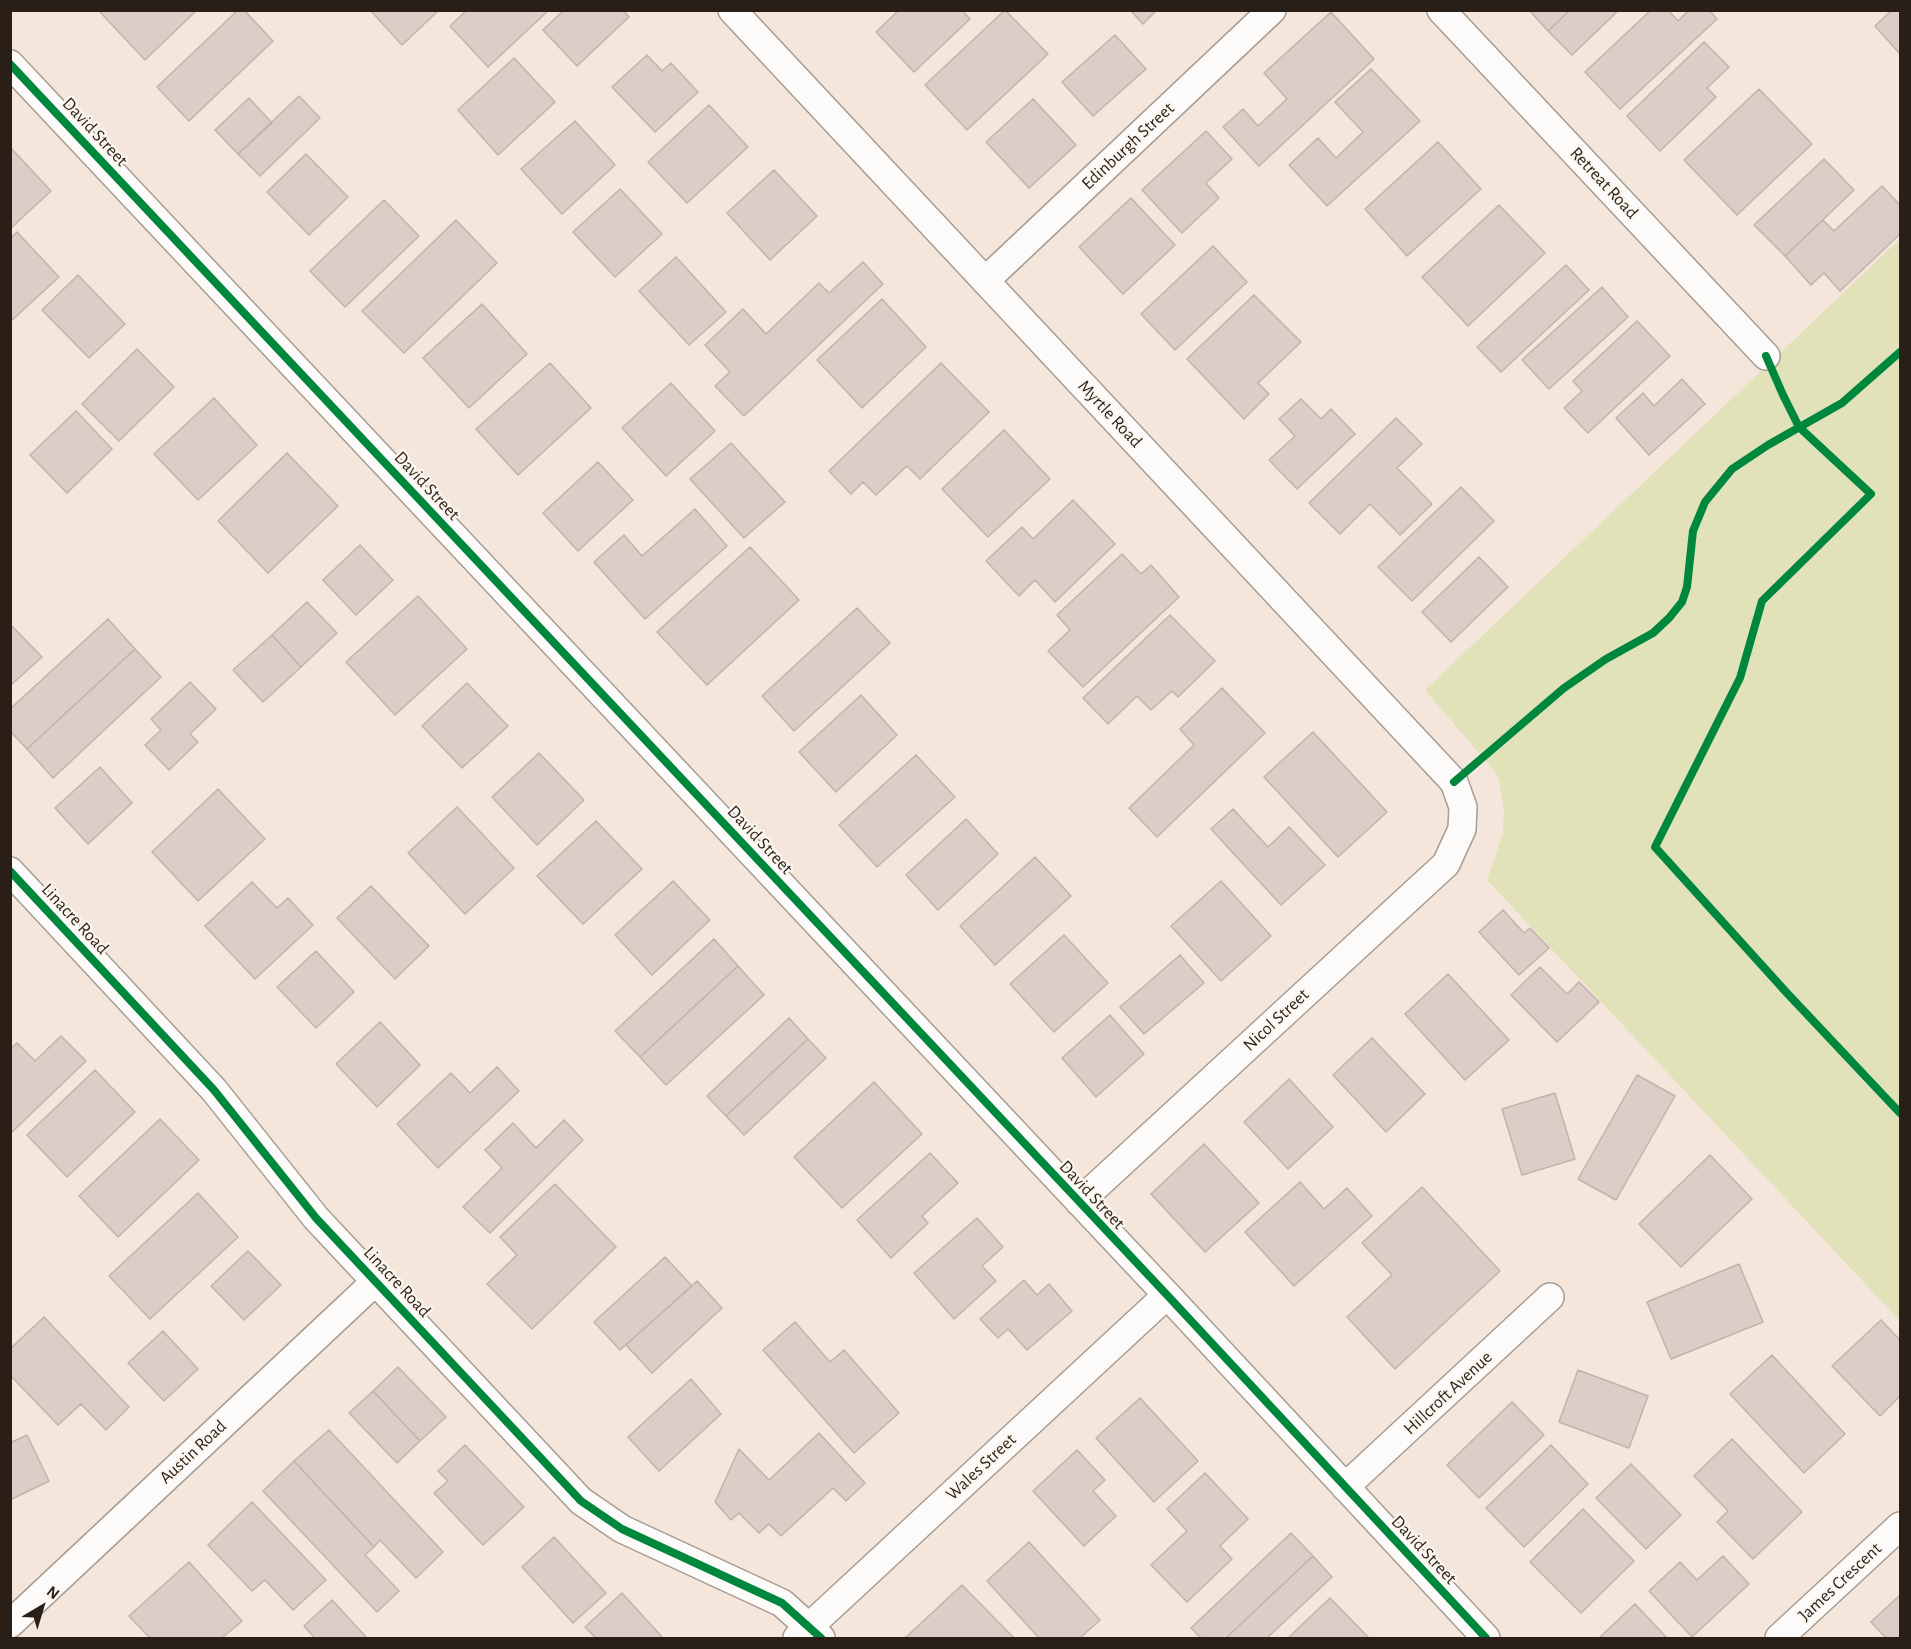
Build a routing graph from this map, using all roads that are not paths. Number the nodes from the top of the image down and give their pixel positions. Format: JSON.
{"nodes":[{"id":1,"x":732,"y":10,"type":"edge"},
{"id":2,"x":1272,"y":10,"type":"edge"},
{"id":3,"x":1442,"y":10,"type":"edge"},
{"id":4,"x":10,"y":64,"type":"edge"},
{"id":5,"x":985,"y":281,"type":"junction"},
{"id":6,"x":1766,"y":356,"type":"dead end"},
{"id":7,"x":1462,"y":829,"type":"joint"},
{"id":8,"x":10,"y":871,"type":"edge"},
{"id":9,"x":1079,"y":1202,"type":"junction"},
{"id":10,"x":376,"y":1281,"type":"junction"},
{"id":11,"x":1167,"y":1295,"type":"junction"},
{"id":12,"x":1550,"y":1297,"type":"dead end"},
{"id":13,"x":1345,"y":1488,"type":"junction"},
{"id":14,"x":1900,"y":1526,"type":"edge"},
{"id":15,"x":11,"y":1622,"type":"edge"},
{"id":16,"x":809,"y":1635,"type":"edge"},
{"id":17,"x":1486,"y":1638,"type":"edge"},
{"id":18,"x":1779,"y":1638,"type":"edge"}],
"edges":[{"from":1,"to":5,"type":"street","name":"Myrtle Road"},
{"from":2,"to":5,"type":"street","name":"Edinburgh Street"},
{"from":3,"to":6,"type":"street","name":"Retreat Road"},
{"from":4,"to":9,"type":"street","name":"David Street"},
{"from":5,"to":7,"type":"street","name":"Myrtle Road"},
{"from":7,"to":9,"type":"street","name":"Nicol Street"},
{"from":8,"to":10,"type":"street","name":"Linacre Road"},
{"from":9,"to":11,"type":"street","name":"David Street"},
{"from":10,"to":15,"type":"street","name":"Austin Road"},
{"from":10,"to":16,"type":"street","name":"Linacre Road"},
{"from":11,"to":13,"type":"street","name":"David Street"},
{"from":11,"to":16,"type":"street","name":"Wales Street"},
{"from":12,"to":13,"type":"street","name":"Hillcroft Avenue"},
{"from":13,"to":17,"type":"street","name":"David Street"},
{"from":14,"to":18,"type":"street","name":"James Crescent"}]}
